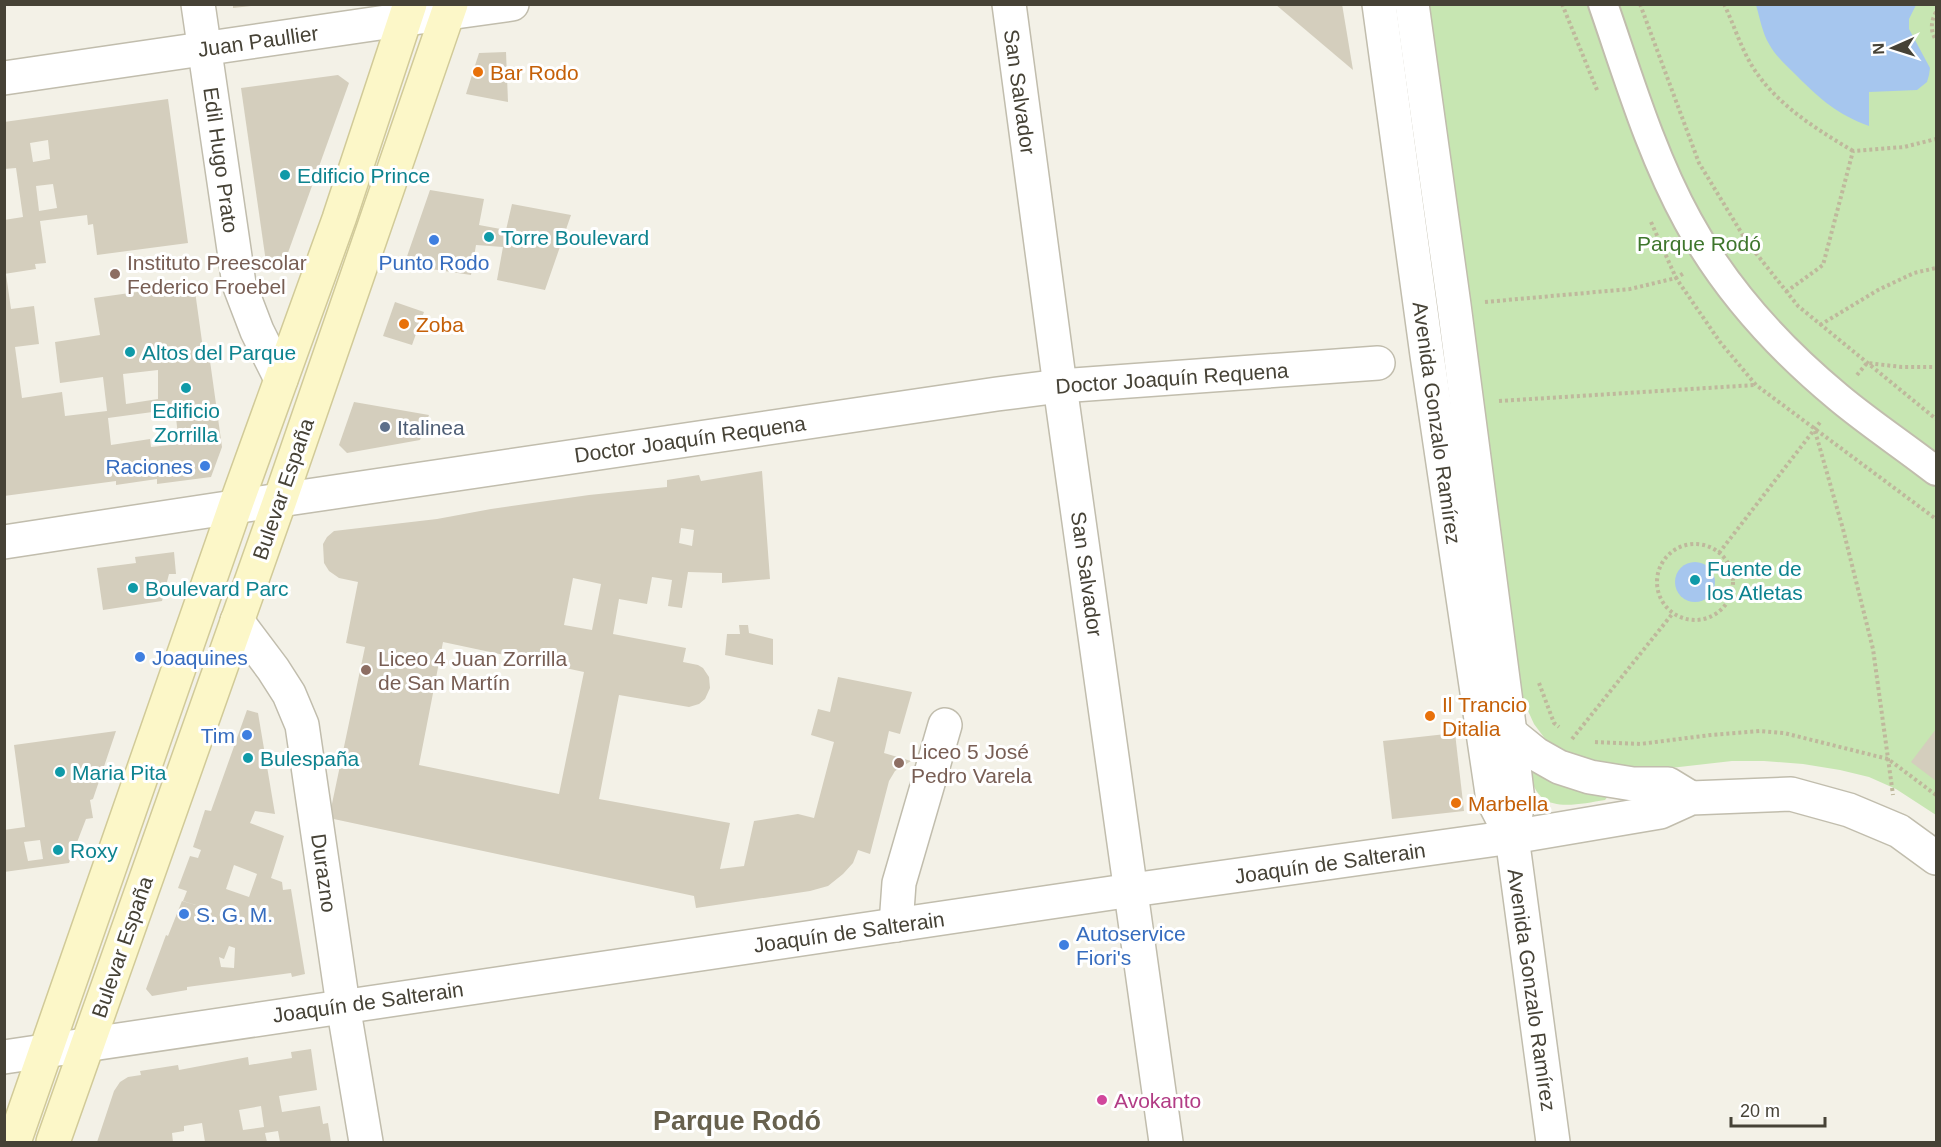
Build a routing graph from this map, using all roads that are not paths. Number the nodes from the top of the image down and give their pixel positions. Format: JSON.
{"nodes":[{"id":1,"x":198,"y":4,"type":"edge"},
{"id":2,"x":512,"y":4,"type":"edge"},
{"id":3,"x":1009,"y":4,"type":"edge"},
{"id":4,"x":1379,"y":4,"type":"edge"},
{"id":5,"x":1412,"y":4,"type":"edge"},
{"id":6,"x":1603,"y":4,"type":"edge"},
{"id":7,"x":450,"y":9,"type":"edge"},
{"id":8,"x":407,"y":12,"type":"edge"},
{"id":9,"x":204,"y":48,"type":"junction"},
{"id":10,"x":4,"y":78,"type":"edge"},
{"id":11,"x":1378,"y":363,"type":"dead end"},
{"id":12,"x":281,"y":379,"type":"junction"},
{"id":13,"x":1060,"y":386,"type":"junction"},
{"id":14,"x":1936,"y":471,"type":"edge"},
{"id":15,"x":280,"y":500,"type":"junction"},
{"id":16,"x":236,"y":507,"type":"junction"},
{"id":17,"x":4,"y":542,"type":"edge"},
{"id":18,"x":237,"y":621,"type":"junction"},
{"id":19,"x":945,"y":725,"type":"dead end"},
{"id":20,"x":1510,"y":733,"type":"junction"},
{"id":21,"x":1691,"y":798,"type":"junction"},
{"id":22,"x":1512,"y":837,"type":"junction"},
{"id":23,"x":1936,"y":858,"type":"edge"},
{"id":24,"x":1132,"y":890,"type":"junction"},
{"id":25,"x":896,"y":925,"type":"junction"},
{"id":26,"x":343,"y":1005,"type":"junction"},
{"id":27,"x":88,"y":1044,"type":"junction"},
{"id":28,"x":46,"y":1051,"type":"junction"},
{"id":29,"x":4,"y":1057,"type":"edge"},
{"id":30,"x":14,"y":1143,"type":"edge"},
{"id":31,"x":53,"y":1143,"type":"edge"},
{"id":32,"x":366,"y":1143,"type":"edge"},
{"id":33,"x":1166,"y":1143,"type":"edge"},
{"id":34,"x":1553,"y":1143,"type":"edge"}],
"edges":[{"from":1,"to":9,"type":"street","name":"Edil Hugo Prato"},
{"from":2,"to":7,"type":"street","name":"Juan Paullier"},
{"from":3,"to":13,"type":"street","name":"San Salvador"},
{"from":4,"to":22,"type":"street","name":"Avenida Gonzalo Ramírez"},
{"from":5,"to":20,"type":"street","name":"Avenida Gonzalo Ramírez"},
{"from":6,"to":14,"type":"street"},
{"from":7,"to":8,"type":"street","name":"Juan Paullier"},
{"from":7,"to":15,"type":"main road","name":"Bulevar España"},
{"from":8,"to":9,"type":"street","name":"Juan Paullier"},
{"from":8,"to":12,"type":"main road","name":"Bulevar España"},
{"from":9,"to":10,"type":"street","name":"Juan Paullier"},
{"from":9,"to":12,"type":"street","name":"Edil Hugo Prato"},
{"from":11,"to":13,"type":"street","name":"Doctor Joaquín Requena"},
{"from":12,"to":16,"type":"main road","name":"Bulevar España"},
{"from":13,"to":15,"type":"street","name":"Doctor Joaquín Requena"},
{"from":13,"to":24,"type":"street","name":"San Salvador"},
{"from":15,"to":16,"type":"street","name":"Doctor Joaquín Requena"},
{"from":15,"to":18,"type":"main road","name":"Bulevar España"},
{"from":16,"to":17,"type":"street","name":"Doctor Joaquín Requena"},
{"from":16,"to":28,"type":"main road","name":"Bulevar España"},
{"from":18,"to":26,"type":"street","name":"Durazno"},
{"from":18,"to":27,"type":"main road","name":"Bulevar España"},
{"from":19,"to":25,"type":"street"},
{"from":20,"to":21,"type":"street"},
{"from":20,"to":22,"type":"street","name":"Avenida Gonzalo Ramírez"},
{"from":21,"to":22,"type":"street","name":"Joaquín de Salterain"},
{"from":21,"to":23,"type":"street","name":"Joaquín de Salterain"},
{"from":22,"to":24,"type":"street","name":"Joaquín de Salterain"},
{"from":22,"to":34,"type":"street","name":"Avenida Gonzalo Ramírez"},
{"from":24,"to":25,"type":"street","name":"Joaquín de Salterain"},
{"from":24,"to":33,"type":"street","name":"San Salvador"},
{"from":25,"to":26,"type":"street","name":"Joaquín de Salterain"},
{"from":26,"to":27,"type":"street","name":"Joaquín de Salterain"},
{"from":26,"to":32,"type":"street","name":"Durazno"},
{"from":27,"to":28,"type":"street","name":"Joaquín de Salterain"},
{"from":27,"to":31,"type":"main road","name":"Bulevar España"},
{"from":28,"to":29,"type":"street","name":"Joaquín de Salterain"},
{"from":28,"to":30,"type":"main road","name":"Bulevar España"}]}
